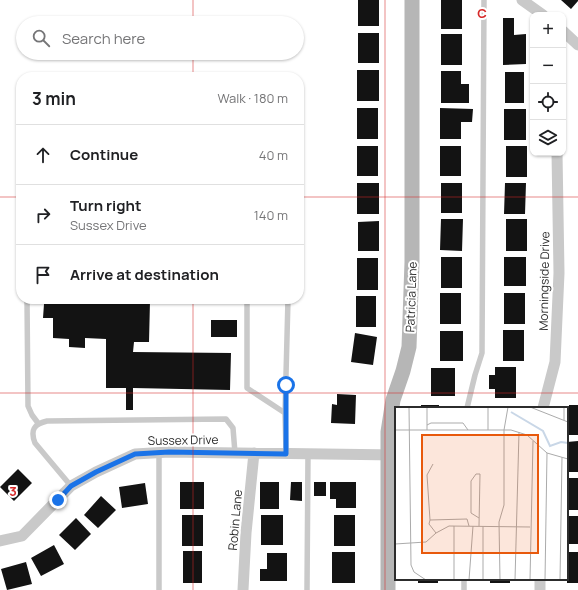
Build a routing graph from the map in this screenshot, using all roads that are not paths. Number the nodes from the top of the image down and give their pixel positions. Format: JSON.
{"nodes":[{"id":1,"x":412,"y":0,"type":"edge"},
{"id":2,"x":484,"y":0,"type":"edge"},
{"id":3,"x":522,"y":0,"type":"edge"},
{"id":4,"x":539,"y":12,"type":"edge"},
{"id":5,"x":566,"y":34,"type":"edge"},
{"id":6,"x":578,"y":45,"type":"edge"},
{"id":7,"x":557,"y":156,"type":"edge"},
{"id":8,"x":27,"y":304,"type":"edge"},
{"id":9,"x":247,"y":304,"type":"edge"},
{"id":10,"x":288,"y":304,"type":"edge"},
{"id":11,"x":467,"y":407,"type":"edge"},
{"id":12,"x":543,"y":407,"type":"edge"},
{"id":13,"x":285,"y":413,"type":"junction"},
{"id":14,"x":38,"y":423,"type":"junction"},
{"id":15,"x":159,"y":453,"type":"junction"},
{"id":16,"x":235,"y":453,"type":"junction"},
{"id":17,"x":254,"y":453,"type":"junction"},
{"id":18,"x":286,"y":454,"type":"junction"},
{"id":19,"x":308,"y":454,"type":"junction"},
{"id":20,"x":392,"y":455,"type":"edge"},
{"id":21,"x":71,"y":486,"type":"junction"},
{"id":22,"x":0,"y":541,"type":"edge"},
{"id":23,"x":159,"y":590,"type":"edge"},
{"id":24,"x":244,"y":590,"type":"edge"},
{"id":25,"x":307,"y":590,"type":"edge"},
{"id":26,"x":388,"y":590,"type":"edge"}],
"edges":[{"from":1,"to":20,"type":"street","name":"Patricia Lane"},
{"from":2,"to":11,"type":"lane"},
{"from":3,"to":4,"type":"street"},
{"from":5,"to":6,"type":"street"},
{"from":7,"to":12,"type":"street","name":"Morningside Drive"},
{"from":8,"to":14,"type":"lane"},
{"from":9,"to":13,"type":"lane"},
{"from":10,"to":13,"type":"lane"},
{"from":13,"to":18,"type":"lane"},
{"from":14,"to":16,"type":"lane"},
{"from":14,"to":21,"type":"lane"},
{"from":15,"to":16,"type":"street","name":"Sussex Drive"},
{"from":15,"to":21,"type":"street","name":"Sussex Drive"},
{"from":15,"to":23,"type":"lane"},
{"from":16,"to":17,"type":"street","name":"Sussex Drive"},
{"from":17,"to":18,"type":"street","name":"Sussex Drive"},
{"from":17,"to":24,"type":"street","name":"Robin Lane"},
{"from":18,"to":19,"type":"street","name":"Sussex Drive"},
{"from":19,"to":20,"type":"street","name":"Sussex Drive"},
{"from":19,"to":25,"type":"lane"},
{"from":20,"to":26,"type":"street","name":"Patricia Lane"},
{"from":21,"to":22,"type":"street","name":"Sussex Drive"}]}
